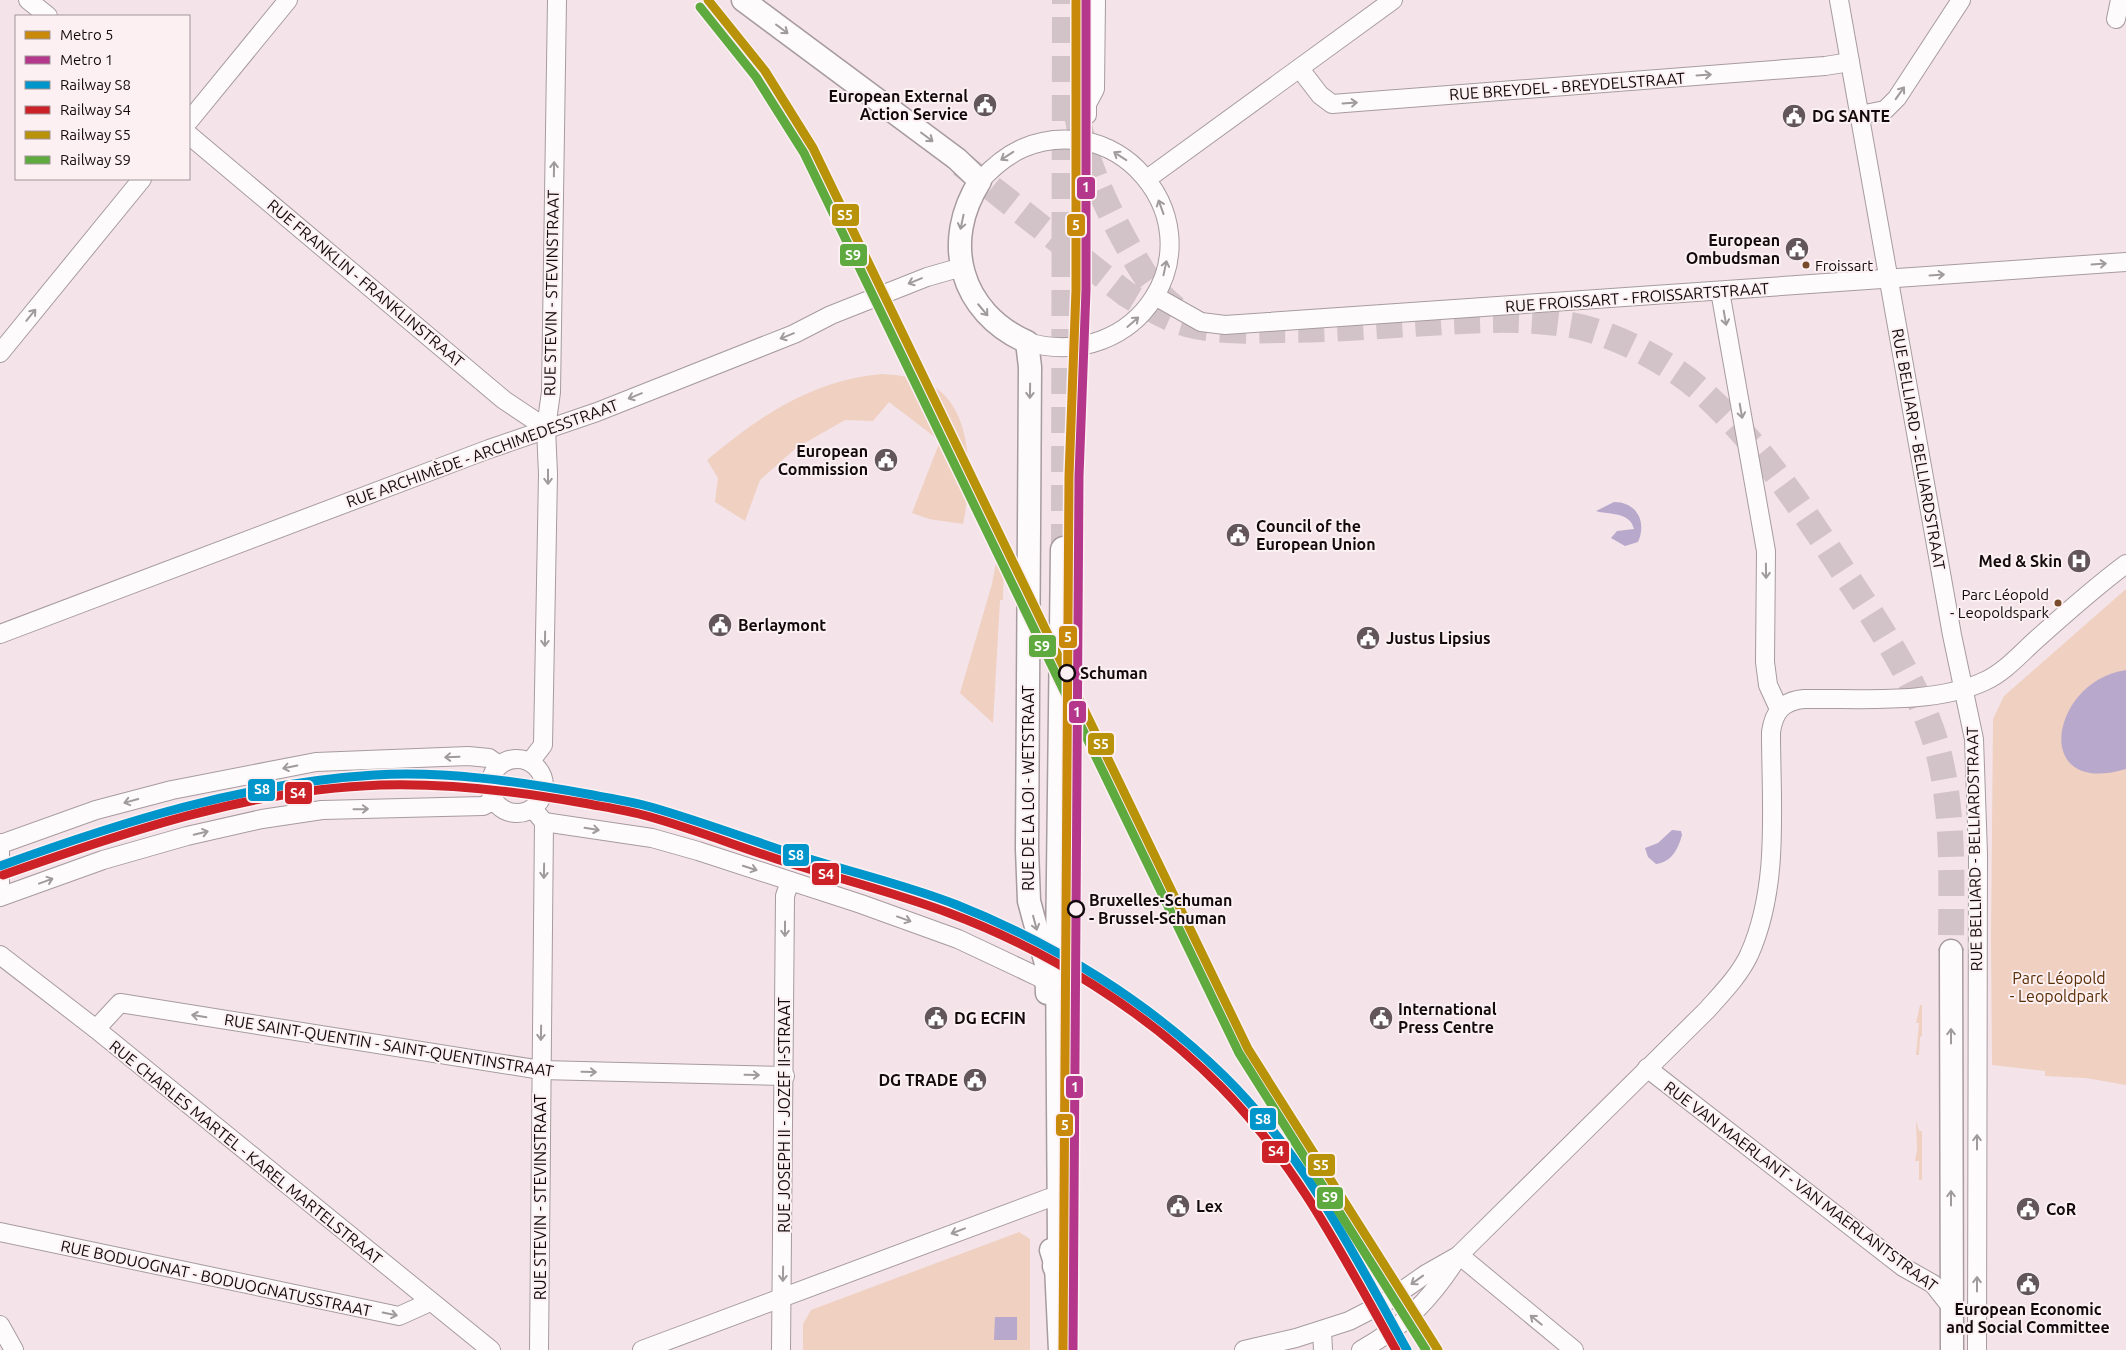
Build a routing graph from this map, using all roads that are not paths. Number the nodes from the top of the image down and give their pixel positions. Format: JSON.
{"nodes":[{"id":1,"x":28,"y":0,"type":"edge"},
{"id":2,"x":288,"y":0,"type":"edge"},
{"id":3,"x":557,"y":0,"type":"edge"},
{"id":4,"x":743,"y":0,"type":"edge"},
{"id":5,"x":1096,"y":0,"type":"edge"},
{"id":6,"x":1393,"y":0,"type":"edge"},
{"id":7,"x":1840,"y":0,"type":"edge"},
{"id":8,"x":1961,"y":0,"type":"edge"},
{"id":9,"x":2120,"y":0,"type":"edge"},
{"id":10,"x":47,"y":15,"type":"edge"},
{"id":11,"x":2116,"y":18,"type":"dead end"},
{"id":12,"x":1850,"y":62,"type":"junction"},
{"id":13,"x":1300,"y":69,"type":"junction"},
{"id":14,"x":1087,"y":114,"type":"tunnel mouth"},
{"id":15,"x":1860,"y":115,"type":"junction"},
{"id":16,"x":190,"y":120,"type":"edge"},
{"id":17,"x":190,"y":136,"type":"edge"},
{"id":18,"x":1146,"y":179,"type":"junction"},
{"id":19,"x":141,"y":180,"type":"edge"},
{"id":20,"x":980,"y":181,"type":"junction"},
{"id":21,"x":2126,"y":262,"type":"edge"},
{"id":22,"x":962,"y":267,"type":"junction"},
{"id":23,"x":1888,"y":279,"type":"junction"},
{"id":24,"x":1720,"y":291,"type":"junction"},
{"id":25,"x":1155,"y":296,"type":"junction"},
{"id":26,"x":1027,"y":342,"type":"junction"},
{"id":27,"x":0,"y":353,"type":"edge"},
{"id":28,"x":546,"y":428,"type":"junction"},
{"id":29,"x":1064,"y":550,"type":"tunnel mouth"},
{"id":30,"x":2126,"y":564,"type":"edge"},
{"id":31,"x":0,"y":634,"type":"edge"},
{"id":32,"x":1964,"y":689,"type":"junction"},
{"id":33,"x":1779,"y":709,"type":"junction"},
{"id":34,"x":530,"y":762,"type":"junction"},
{"id":35,"x":498,"y":765,"type":"junction"},
{"id":36,"x":494,"y":801,"type":"junction"},
{"id":37,"x":532,"y":809,"type":"junction"},
{"id":38,"x":544,"y":822,"type":"junction"},
{"id":39,"x":0,"y":844,"type":"edge"},
{"id":40,"x":790,"y":881,"type":"junction"},
{"id":41,"x":0,"y":884,"type":"edge"},
{"id":42,"x":0,"y":897,"type":"edge"},
{"id":43,"x":1950,"y":951,"type":"tunnel mouth"},
{"id":44,"x":0,"y":955,"type":"edge"},
{"id":45,"x":1047,"y":981,"type":"junction"},
{"id":46,"x":96,"y":1029,"type":"junction"},
{"id":47,"x":1647,"y":1068,"type":"junction"},
{"id":48,"x":541,"y":1070,"type":"junction"},
{"id":49,"x":785,"y":1076,"type":"junction"},
{"id":50,"x":1049,"y":1198,"type":"junction"},
{"id":51,"x":0,"y":1232,"type":"edge"},
{"id":52,"x":1459,"y":1256,"type":"junction"},
{"id":53,"x":1056,"y":1266,"type":"junction"},
{"id":54,"x":782,"y":1298,"type":"junction"},
{"id":55,"x":430,"y":1302,"type":"junction"},
{"id":56,"x":1952,"y":1308,"type":"junction"},
{"id":57,"x":0,"y":1325,"type":"edge"},
{"id":58,"x":1322,"y":1331,"type":"junction"},
{"id":59,"x":1060,"y":1349,"type":"edge"},
{"id":60,"x":14,"y":1350,"type":"edge"},
{"id":61,"x":491,"y":1350,"type":"edge"},
{"id":62,"x":539,"y":1350,"type":"edge"},
{"id":63,"x":642,"y":1350,"type":"edge"},
{"id":64,"x":781,"y":1350,"type":"edge"},
{"id":65,"x":1244,"y":1350,"type":"edge"},
{"id":66,"x":1323,"y":1350,"type":"edge"},
{"id":67,"x":1361,"y":1350,"type":"edge"},
{"id":68,"x":1574,"y":1350,"type":"edge"},
{"id":69,"x":1952,"y":1350,"type":"edge"},
{"id":70,"x":1976,"y":1350,"type":"edge"}],
"edges":[{"from":1,"to":10,"type":"street"},
{"from":2,"to":16,"type":"street"},
{"from":28,"to":3,"type":"street","name":"RUE STEVIN - STEVINSTRAAT","one_way":true},
{"from":4,"to":20,"type":"main road","one_way":true},
{"from":5,"to":14,"type":"street"},
{"from":6,"to":13,"type":"street"},
{"from":7,"to":12,"type":"street","name":"RUE BELLIARD - BELLIARDSTRAAT"},
{"from":15,"to":8,"type":"street","one_way":true},
{"from":9,"to":11,"type":"street"},
{"from":13,"to":12,"type":"street","name":"RUE BREYDEL - BREYDELSTRAAT","one_way":true},
{"from":12,"to":15,"type":"street","name":"RUE BELLIARD - BELLIARDSTRAAT"},
{"from":13,"to":18,"type":"street"},
{"from":15,"to":23,"type":"street","name":"RUE BELLIARD - BELLIARDSTRAAT"},
{"from":17,"to":28,"type":"street","name":"RUE FRANKLIN - FRANKLINSTRAAT"},
{"from":18,"to":20,"type":"street","one_way":true},
{"from":25,"to":18,"type":"street","one_way":true},
{"from":27,"to":19,"type":"street","one_way":true},
{"from":20,"to":22,"type":"main road","one_way":true},
{"from":23,"to":21,"type":"street","name":"RUE FROISSART - FROISSARTSTRAAT","one_way":true},
{"from":22,"to":26,"type":"main road","one_way":true},
{"from":22,"to":28,"type":"street","name":"RUE ARCHIMÈDE - ARCHIMEDESSTRAAT","one_way":true},
{"from":23,"to":24,"type":"street","name":"RUE FROISSART - FROISSARTSTRAAT"},
{"from":23,"to":32,"type":"street","name":"RUE BELLIARD - BELLIARDSTRAAT"},
{"from":24,"to":25,"type":"street","name":"RUE FROISSART - FROISSARTSTRAAT"},
{"from":24,"to":33,"type":"street","one_way":true},
{"from":26,"to":25,"type":"street","one_way":true},
{"from":26,"to":45,"type":"main road","name":"RUE DE LA LOI - WETSTRAAT","one_way":true},
{"from":28,"to":31,"type":"street","name":"RUE ARCHIMÈDE - ARCHIMEDESSTRAAT"},
{"from":28,"to":34,"type":"street","name":"RUE STEVIN - STEVINSTRAAT","one_way":true},
{"from":29,"to":53,"type":"highway"},
{"from":30,"to":32,"type":"street"},
{"from":32,"to":33,"type":"street"},
{"from":70,"to":32,"type":"street","name":"RUE BELLIARD - BELLIARDSTRAAT","one_way":true},
{"from":33,"to":47,"type":"street"},
{"from":34,"to":35,"type":"street"},
{"from":34,"to":37,"type":"street"},
{"from":35,"to":36,"type":"street"},
{"from":35,"to":39,"type":"street","one_way":true},
{"from":36,"to":37,"type":"street"},
{"from":42,"to":36,"type":"street","one_way":true},
{"from":37,"to":38,"type":"street"},
{"from":38,"to":40,"type":"street","one_way":true},
{"from":38,"to":48,"type":"street","name":"RUE STEVIN - STEVINSTRAAT","one_way":true},
{"from":39,"to":41,"type":"street"},
{"from":40,"to":45,"type":"street","one_way":true},
{"from":40,"to":49,"type":"street","name":"RUE JOSEPH II - JOZEF II-STRAAT","one_way":true},
{"from":56,"to":43,"type":"main road","name":"RUE BELLIARD - BELLIARDSTRAAT","one_way":true},
{"from":44,"to":46,"type":"street","name":"RUE CHARLES MARTEL - KAREL MARTELSTRAAT"},
{"from":45,"to":50,"type":"main road","name":"RUE DE LA LOI - WETSTRAAT"},
{"from":48,"to":46,"type":"street","name":"RUE SAINT-QUENTIN - SAINT-QUENTINSTRAAT","one_way":true},
{"from":46,"to":55,"type":"street","name":"RUE CHARLES MARTEL - KAREL MARTELSTRAAT"},
{"from":47,"to":52,"type":"street"},
{"from":47,"to":56,"type":"street","name":"RUE VAN MAERLANT - VAN MAERLANTSTRAAT"},
{"from":48,"to":49,"type":"street","name":"RUE SAINT-QUENTIN - SAINT-QUENTINSTRAAT","one_way":true},
{"from":48,"to":62,"type":"street","name":"RUE STEVIN - STEVINSTRAAT"},
{"from":49,"to":54,"type":"street","name":"RUE JOSEPH II - JOZEF II-STRAAT","one_way":true},
{"from":50,"to":53,"type":"main road","name":"RUE DE LA LOI - WETSTRAAT"},
{"from":50,"to":54,"type":"street","one_way":true},
{"from":51,"to":55,"type":"street","name":"RUE BODUOGNAT - BODUOGNATUSSTRAAT","one_way":true},
{"from":52,"to":58,"type":"street","one_way":true},
{"from":52,"to":67,"type":"street"},
{"from":68,"to":52,"type":"street","one_way":true},
{"from":53,"to":59,"type":"main road","name":"RUE DE LA LOI - WETSTRAAT"},
{"from":54,"to":63,"type":"street"},
{"from":54,"to":64,"type":"street","name":"RUE JOSEPH II - JOZEF II-STRAAT"},
{"from":55,"to":61,"type":"street","name":"RUE CHARLES MARTEL - KAREL MARTELSTRAAT"},
{"from":56,"to":69,"type":"main road","name":"RUE BELLIARD - BELLIARDSTRAAT"},
{"from":57,"to":60,"type":"street"},
{"from":58,"to":65,"type":"street"},
{"from":58,"to":66,"type":"street"}]}
